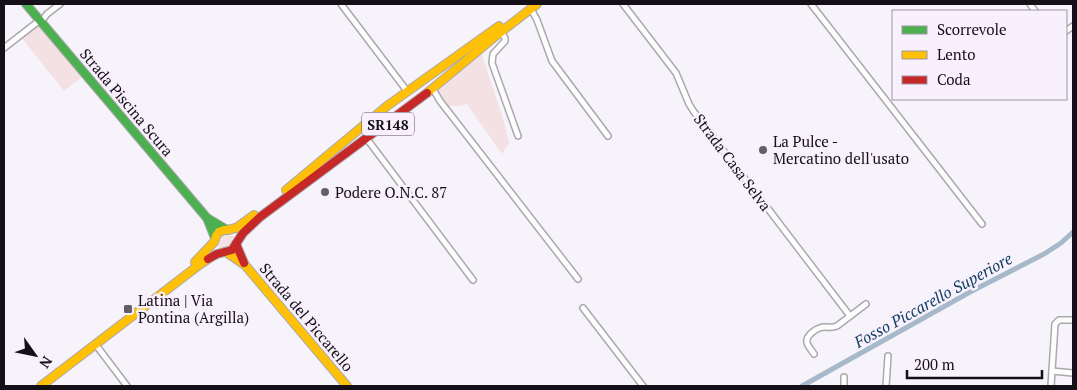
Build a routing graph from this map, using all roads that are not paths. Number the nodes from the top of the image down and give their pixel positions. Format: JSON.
{"nodes":[{"id":1,"x":26,"y":4,"type":"edge"},
{"id":2,"x":60,"y":4,"type":"edge"},
{"id":3,"x":341,"y":4,"type":"edge"},
{"id":4,"x":623,"y":4,"type":"edge"},
{"id":5,"x":811,"y":4,"type":"edge"},
{"id":6,"x":533,"y":5,"type":"edge"},
{"id":7,"x":40,"y":21,"type":"junction"},
{"id":8,"x":501,"y":32,"type":"junction"},
{"id":9,"x":4,"y":48,"type":"edge"},
{"id":10,"x":433,"y":89,"type":"junction"},
{"id":11,"x":407,"y":91,"type":"junction"},
{"id":12,"x":518,"y":136,"type":"dead end"},
{"id":13,"x":608,"y":136,"type":"dead end"},
{"id":14,"x":367,"y":139,"type":"junction"},
{"id":15,"x":207,"y":218,"type":"junction"},
{"id":16,"x":982,"y":224,"type":"dead end"},
{"id":17,"x":228,"y":230,"type":"junction"},
{"id":18,"x":215,"y":240,"type":"junction"},
{"id":19,"x":236,"y":242,"type":"junction"},
{"id":20,"x":224,"y":252,"type":"junction"},
{"id":21,"x":245,"y":265,"type":"junction"},
{"id":22,"x":578,"y":279,"type":"dead end"},
{"id":23,"x":473,"y":280,"type":"dead end"},
{"id":24,"x":866,"y":304,"type":"dead end"},
{"id":25,"x":582,"y":308,"type":"dead end"},
{"id":26,"x":850,"y":316,"type":"junction"},
{"id":27,"x":1073,"y":320,"type":"edge"},
{"id":28,"x":96,"y":345,"type":"junction"},
{"id":29,"x":814,"y":354,"type":"dead end"},
{"id":30,"x":888,"y":356,"type":"dead end"},
{"id":31,"x":1052,"y":371,"type":"junction"},
{"id":32,"x":1073,"y":373,"type":"edge"},
{"id":33,"x":844,"y":376,"type":"dead end"},
{"id":34,"x":34,"y":386,"type":"edge"},
{"id":35,"x":42,"y":386,"type":"edge"},
{"id":36,"x":127,"y":386,"type":"edge"},
{"id":37,"x":347,"y":386,"type":"edge"},
{"id":38,"x":643,"y":386,"type":"edge"},
{"id":39,"x":844,"y":386,"type":"edge"},
{"id":40,"x":886,"y":386,"type":"edge"},
{"id":41,"x":1051,"y":386,"type":"edge"}],
"edges":[{"from":1,"to":7,"type":"main road","name":"Strada Piscina Scura"},
{"from":2,"to":7,"type":"street"},
{"from":3,"to":11,"type":"street"},
{"from":4,"to":26,"type":"street","name":"Strada Casa Selva"},
{"from":5,"to":16,"type":"street"},
{"from":6,"to":8,"type":"main road","number":"SR148"},
{"from":6,"to":11,"type":"main road","number":"SR148"},
{"from":6,"to":13,"type":"street"},
{"from":7,"to":9,"type":"street"},
{"from":7,"to":15,"type":"main road","name":"Strada Piscina Scura"},
{"from":8,"to":10,"type":"main road","number":"SR148"},
{"from":8,"to":12,"type":"street"},
{"from":10,"to":14,"type":"main road","number":"SR148"},
{"from":10,"to":22,"type":"street"},
{"from":11,"to":17,"type":"main road","number":"SR148"},
{"from":14,"to":19,"type":"main road","number":"SR148"},
{"from":14,"to":23,"type":"street"},
{"from":15,"to":17,"type":"main road","name":"Strada Piscina Scura"},
{"from":15,"to":18,"type":"main road","name":"Strada Piscina Scura"},
{"from":17,"to":18,"type":"main road","number":"SR148"},
{"from":17,"to":19,"type":"main road"},
{"from":18,"to":20,"type":"main road"},
{"from":18,"to":34,"type":"main road","number":"SR148"},
{"from":19,"to":20,"type":"main road","number":"SR148"},
{"from":19,"to":21,"type":"main road","name":"Strada del Piccarello"},
{"from":20,"to":21,"type":"main road","name":"Strada del Piccarello"},
{"from":20,"to":28,"type":"main road","number":"SR148"},
{"from":21,"to":37,"type":"main road","name":"Strada del Piccarello"},
{"from":24,"to":26,"type":"street"},
{"from":25,"to":38,"type":"street"},
{"from":26,"to":29,"type":"street"},
{"from":27,"to":31,"type":"street"},
{"from":28,"to":35,"type":"main road","number":"SR148"},
{"from":28,"to":36,"type":"street"},
{"from":30,"to":40,"type":"street"},
{"from":31,"to":32,"type":"street"},
{"from":31,"to":41,"type":"street"},
{"from":33,"to":39,"type":"street"}]}
